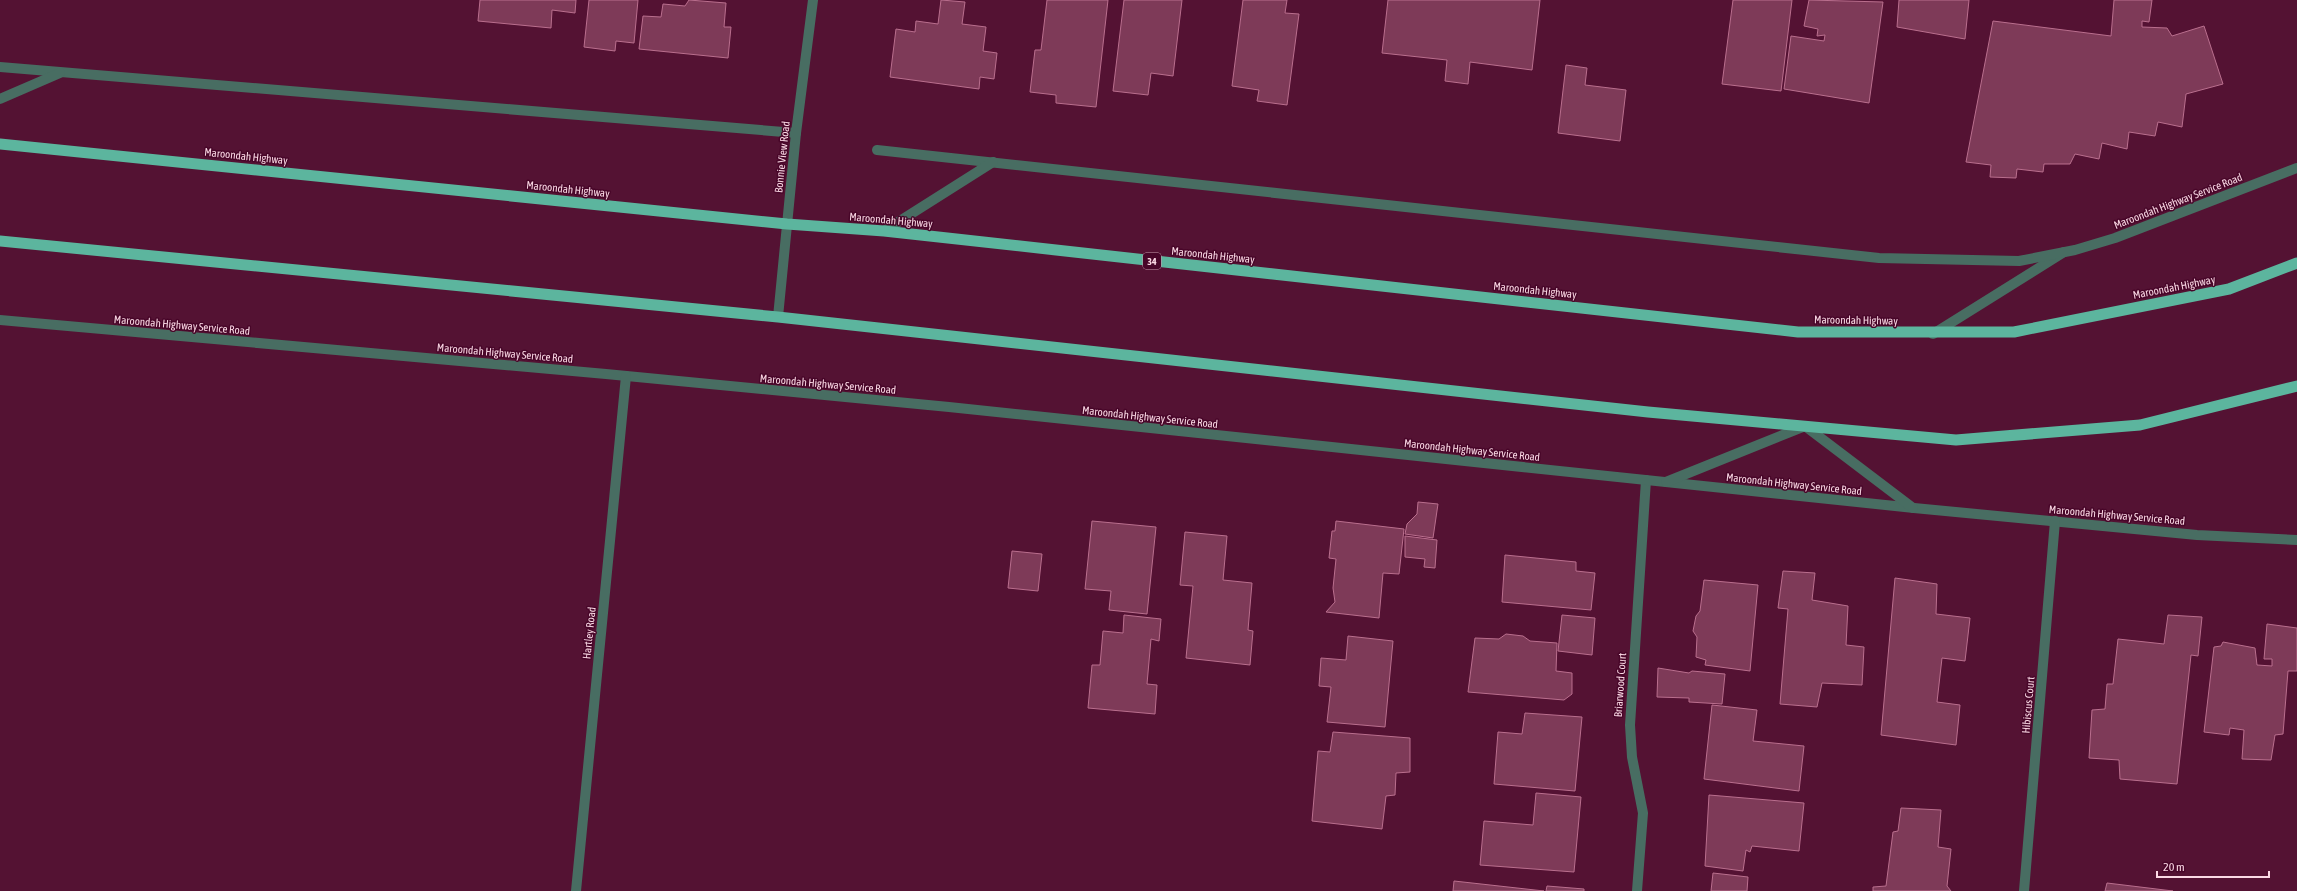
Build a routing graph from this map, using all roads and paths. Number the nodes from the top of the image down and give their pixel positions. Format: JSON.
{"nodes":[{"id":1,"x":813,"y":0,"type":"edge"},
{"id":2,"x":0,"y":67,"type":"edge"},
{"id":3,"x":61,"y":72,"type":"junction"},
{"id":4,"x":0,"y":100,"type":"edge"},
{"id":5,"x":796,"y":133,"type":"junction"},
{"id":6,"x":0,"y":144,"type":"edge"},
{"id":7,"x":877,"y":150,"type":"dead end"},
{"id":8,"x":993,"y":162,"type":"junction"},
{"id":9,"x":2297,"y":168,"type":"edge"},
{"id":10,"x":787,"y":224,"type":"junction"},
{"id":11,"x":884,"y":232,"type":"junction"},
{"id":12,"x":0,"y":241,"type":"edge"},
{"id":13,"x":2066,"y":252,"type":"junction"},
{"id":14,"x":2297,"y":263,"type":"edge"},
{"id":15,"x":778,"y":317,"type":"junction"},
{"id":16,"x":0,"y":320,"type":"edge"},
{"id":17,"x":1934,"y":334,"type":"junction"},
{"id":18,"x":626,"y":376,"type":"junction"},
{"id":19,"x":2297,"y":386,"type":"edge"},
{"id":20,"x":1805,"y":426,"type":"junction"},
{"id":21,"x":1646,"y":480,"type":"junction"},
{"id":22,"x":1664,"y":483,"type":"junction"},
{"id":23,"x":1914,"y":508,"type":"junction"},
{"id":24,"x":2055,"y":521,"type":"junction"},
{"id":25,"x":2297,"y":540,"type":"edge"},
{"id":26,"x":576,"y":891,"type":"edge"},
{"id":27,"x":1637,"y":891,"type":"edge"},
{"id":28,"x":2024,"y":891,"type":"edge"}],
"edges":[{"from":1,"to":5,"type":"street","name":"Bonnie View Road"},
{"from":2,"to":3,"type":"street"},
{"from":3,"to":4,"type":"street"},
{"from":3,"to":5,"type":"street"},
{"from":5,"to":10,"type":"street","name":"Bonnie View Road"},
{"from":6,"to":10,"type":"highway","name":"Maroondah Highway","number":"34"},
{"from":7,"to":8,"type":"street","name":"Maroondah Highway Service Road"},
{"from":8,"to":11,"type":"street"},
{"from":8,"to":13,"type":"street","name":"Maroondah Highway Service Road"},
{"from":9,"to":13,"type":"street","name":"Maroondah Highway Service Road"},
{"from":10,"to":11,"type":"highway","name":"Maroondah Highway","number":"34"},
{"from":10,"to":15,"type":"street","name":"Bonnie View Road"},
{"from":11,"to":17,"type":"highway","name":"Maroondah Highway","number":"34"},
{"from":12,"to":15,"type":"highway"},
{"from":13,"to":17,"type":"street","name":"Maroondah Highway Service Road"},
{"from":14,"to":17,"type":"highway","name":"Maroondah Highway","number":"34"},
{"from":15,"to":20,"type":"highway"},
{"from":16,"to":18,"type":"street","name":"Maroondah Highway Service Road"},
{"from":18,"to":21,"type":"street","name":"Maroondah Highway Service Road"},
{"from":18,"to":26,"type":"street","name":"Hartley Road"},
{"from":19,"to":20,"type":"highway"},
{"from":20,"to":22,"type":"street"},
{"from":20,"to":23,"type":"street"},
{"from":21,"to":22,"type":"street","name":"Maroondah Highway Service Road"},
{"from":21,"to":27,"type":"street","name":"Briarwood Court"},
{"from":22,"to":23,"type":"street","name":"Maroondah Highway Service Road"},
{"from":23,"to":24,"type":"street","name":"Maroondah Highway Service Road"},
{"from":24,"to":25,"type":"street","name":"Maroondah Highway Service Road"},
{"from":24,"to":28,"type":"street","name":"Hibiscus Court"}]}
